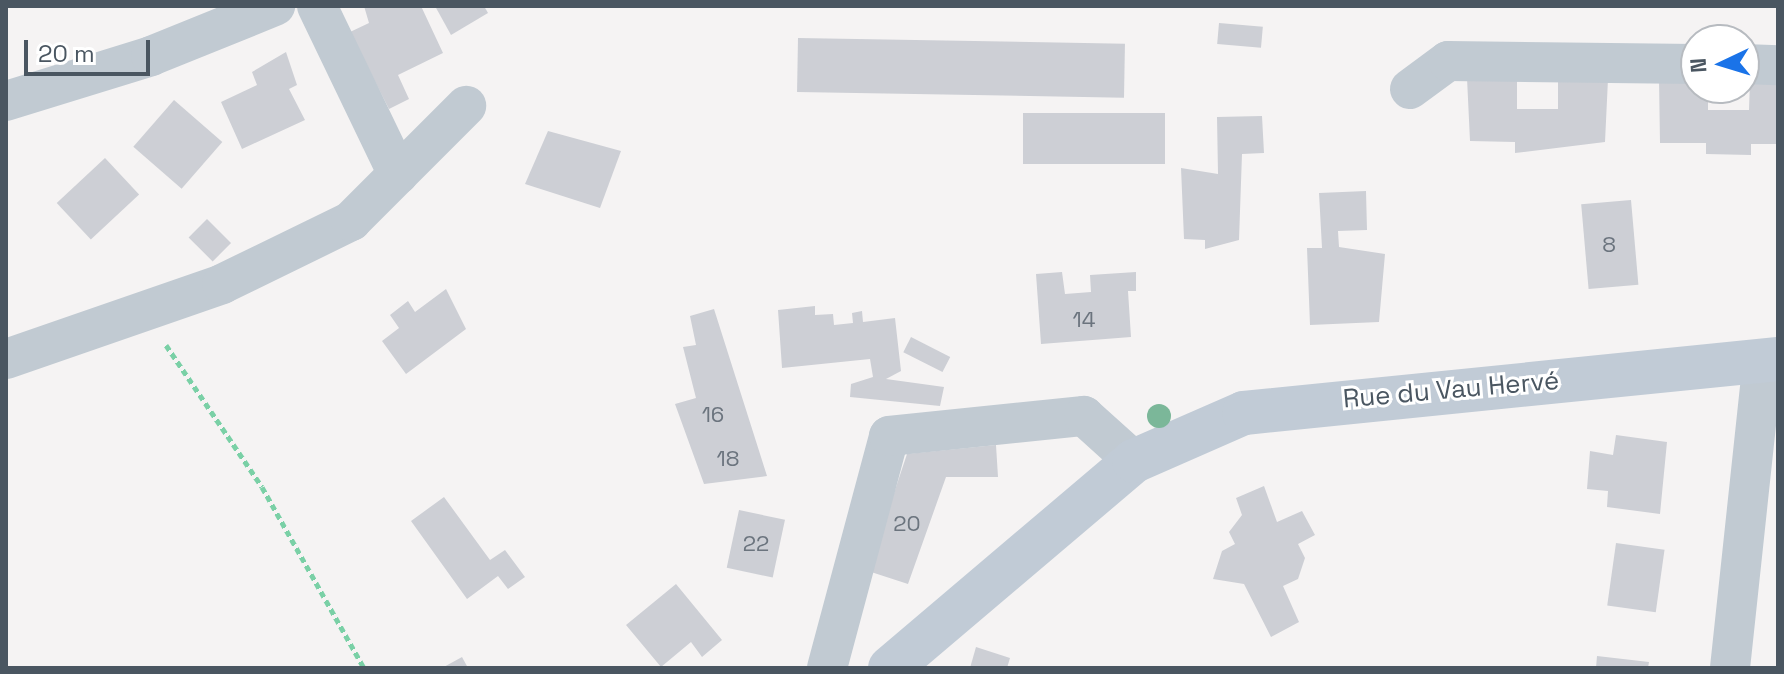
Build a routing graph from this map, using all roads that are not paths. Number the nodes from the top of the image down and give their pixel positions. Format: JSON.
{"nodes":[{"id":1,"x":275,"y":6,"type":"edge"},
{"id":2,"x":317,"y":6,"type":"edge"},
{"id":3,"x":1680,"y":64,"type":"edge"},
{"id":4,"x":1410,"y":89,"type":"dead end"},
{"id":5,"x":6,"y":101,"type":"edge"},
{"id":6,"x":466,"y":106,"type":"dead end"},
{"id":7,"x":398,"y":174,"type":"junction"},
{"id":8,"x":6,"y":359,"type":"edge"},
{"id":9,"x":1770,"y":360,"type":"edge"},
{"id":10,"x":1134,"y":461,"type":"junction"},
{"id":11,"x":827,"y":668,"type":"edge"},
{"id":12,"x":890,"y":668,"type":"edge"},
{"id":13,"x":1730,"y":668,"type":"edge"}],
"edges":[{"from":1,"to":5,"type":"street"},
{"from":2,"to":7,"type":"street"},
{"from":3,"to":4,"type":"street"},
{"from":6,"to":7,"type":"street"},
{"from":7,"to":8,"type":"street"},
{"from":9,"to":10,"type":"street","name":"Rue du Vau Hervé"},
{"from":9,"to":13,"type":"street"},
{"from":10,"to":11,"type":"street"},
{"from":10,"to":12,"type":"street","name":"Rue du Vau Hervé"}]}
